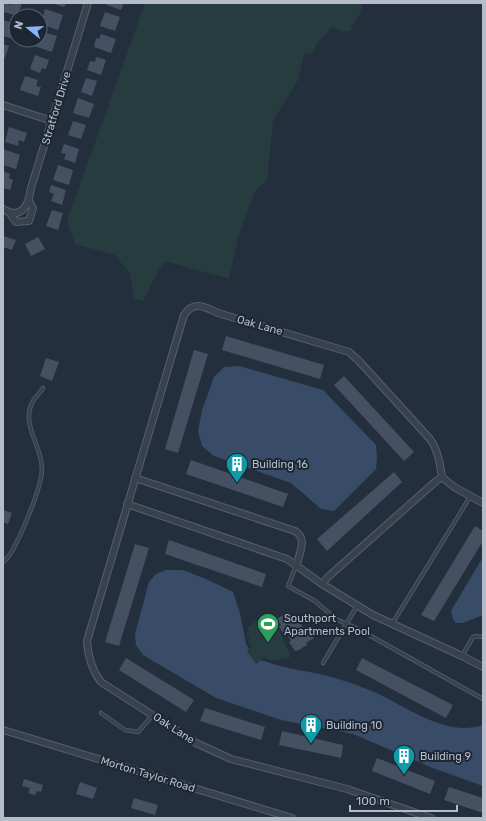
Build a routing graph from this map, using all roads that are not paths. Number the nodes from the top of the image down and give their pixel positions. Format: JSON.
{"nodes":[{"id":1,"x":88,"y":3,"type":"edge"},
{"id":2,"x":3,"y":105,"type":"edge"},
{"id":3,"x":52,"y":121,"type":"junction"},
{"id":4,"x":30,"y":201,"type":"junction"},
{"id":5,"x":3,"y":209,"type":"edge"},
{"id":6,"x":9,"y":212,"type":"junction"},
{"id":7,"x":44,"y":388,"type":"dead end"},
{"id":8,"x":442,"y":477,"type":"junction"},
{"id":9,"x":135,"y":478,"type":"junction"},
{"id":10,"x":470,"y":497,"type":"junction"},
{"id":11,"x":483,"y":503,"type":"edge"},
{"id":12,"x":127,"y":504,"type":"junction"},
{"id":13,"x":3,"y":562,"type":"edge"},
{"id":14,"x":296,"y":565,"type":"junction"},
{"id":15,"x":322,"y":584,"type":"junction"},
{"id":16,"x":357,"y":605,"type":"junction"},
{"id":17,"x":346,"y":624,"type":"junction"},
{"id":18,"x":392,"y":624,"type":"junction"},
{"id":19,"x":483,"y":637,"type":"edge"},
{"id":20,"x":462,"y":656,"type":"junction"},
{"id":21,"x":323,"y":663,"type":"dead end"},
{"id":22,"x":483,"y":667,"type":"edge"},
{"id":23,"x":483,"y":699,"type":"edge"},
{"id":24,"x":101,"y":713,"type":"dead end"},
{"id":25,"x":153,"y":715,"type":"junction"},
{"id":26,"x":3,"y":730,"type":"edge"},
{"id":27,"x":292,"y":818,"type":"edge"},
{"id":28,"x":431,"y":818,"type":"edge"}],
"edges":[{"from":1,"to":3,"type":"street","name":"Stratford Drive"},
{"from":2,"to":3,"type":"street"},
{"from":3,"to":4,"type":"street","name":"Stratford Drive"},
{"from":4,"to":6,"type":"street"},
{"from":4,"to":6,"type":"street","name":"Stratford Drive"},
{"from":5,"to":6,"type":"street"},
{"from":7,"to":13,"type":"lane"},
{"from":8,"to":9,"type":"street","name":"Oak Lane"},
{"from":8,"to":10,"type":"street"},
{"from":8,"to":15,"type":"street"},
{"from":9,"to":12,"type":"street","name":"Oak Lane"},
{"from":9,"to":14,"type":"street"},
{"from":10,"to":11,"type":"street"},
{"from":10,"to":18,"type":"lane"},
{"from":12,"to":14,"type":"street"},
{"from":12,"to":25,"type":"street","name":"Oak Lane"},
{"from":14,"to":15,"type":"street"},
{"from":14,"to":17,"type":"lane"},
{"from":15,"to":16,"type":"street"},
{"from":16,"to":17,"type":"lane"},
{"from":16,"to":18,"type":"street"},
{"from":17,"to":21,"type":"lane"},
{"from":17,"to":23,"type":"lane"},
{"from":18,"to":20,"type":"street"},
{"from":19,"to":20,"type":"lane"},
{"from":20,"to":22,"type":"street"},
{"from":24,"to":25,"type":"lane"},
{"from":25,"to":28,"type":"street","name":"Oak Lane"},
{"from":26,"to":27,"type":"street","name":"Morton Taylor Road"}]}
